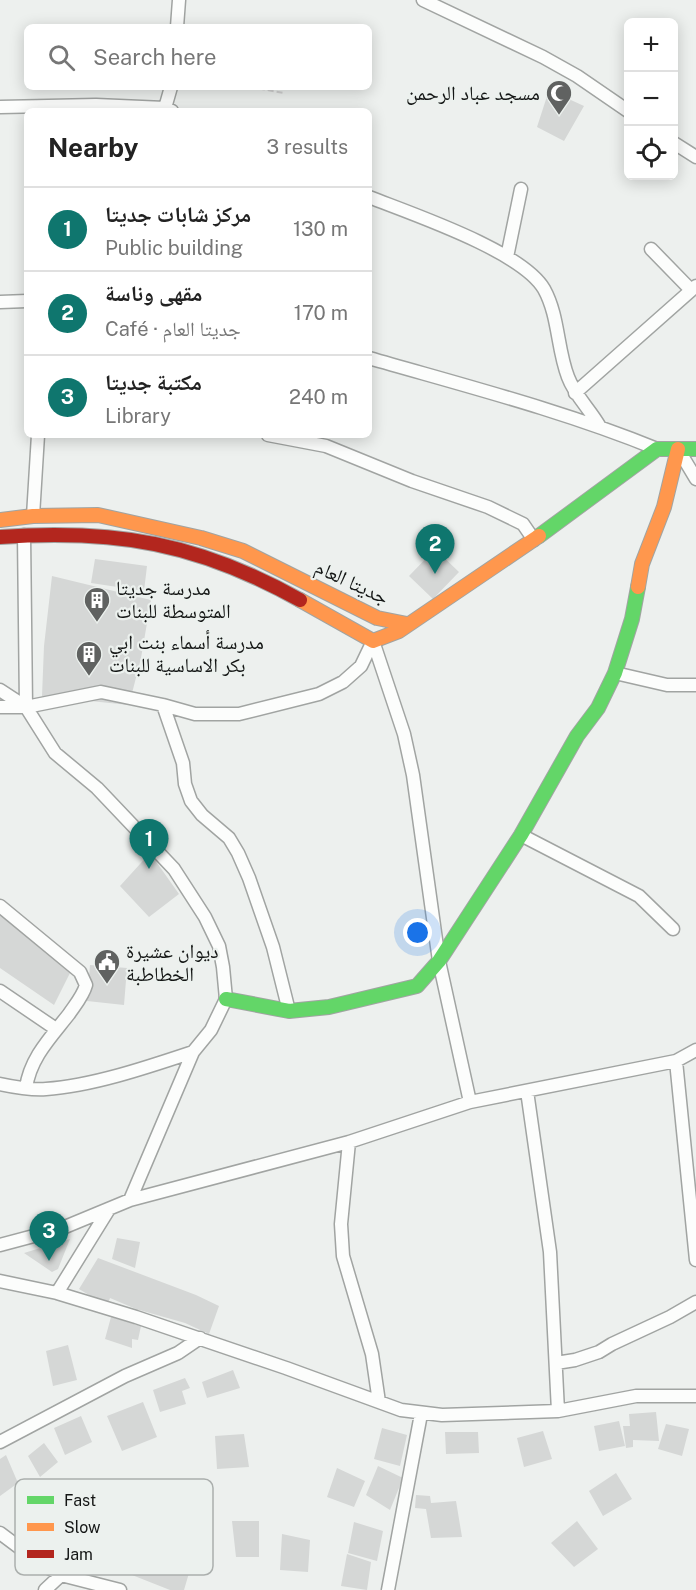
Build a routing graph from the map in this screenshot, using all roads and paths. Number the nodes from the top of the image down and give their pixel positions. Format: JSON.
{"nodes":[{"id":1,"x":179,"y":0,"type":"edge"},
{"id":2,"x":423,"y":0,"type":"edge"},
{"id":3,"x":177,"y":24,"type":"edge"},
{"id":4,"x":171,"y":90,"type":"edge"},
{"id":5,"x":267,"y":90,"type":"edge"},
{"id":6,"x":284,"y":93,"type":"dead end"},
{"id":7,"x":0,"y":107,"type":"edge"},
{"id":8,"x":150,"y":108,"type":"edge"},
{"id":9,"x":168,"y":108,"type":"edge"},
{"id":10,"x":624,"y":108,"type":"edge"},
{"id":11,"x":678,"y":146,"type":"edge"},
{"id":12,"x":696,"y":157,"type":"edge"},
{"id":13,"x":521,"y":189,"type":"dead end"},
{"id":14,"x":372,"y":197,"type":"edge"},
{"id":15,"x":651,"y":249,"type":"dead end"},
{"id":16,"x":507,"y":257,"type":"junction"},
{"id":17,"x":693,"y":288,"type":"edge"},
{"id":18,"x":24,"y":301,"type":"edge"},
{"id":19,"x":0,"y":302,"type":"edge"},
{"id":20,"x":372,"y":359,"type":"edge"},
{"id":21,"x":575,"y":393,"type":"junction"},
{"id":22,"x":600,"y":427,"type":"junction"},
{"id":23,"x":38,"y":438,"type":"edge"},
{"id":24,"x":284,"y":438,"type":"edge"},
{"id":25,"x":657,"y":449,"type":"junction"},
{"id":26,"x":678,"y":449,"type":"junction"},
{"id":27,"x":696,"y":449,"type":"edge"},
{"id":28,"x":696,"y":479,"type":"edge"},
{"id":29,"x":33,"y":516,"type":"junction"},
{"id":30,"x":0,"y":520,"type":"edge"},
{"id":31,"x":24,"y":535,"type":"junction"},
{"id":32,"x":0,"y":537,"type":"edge"},
{"id":33,"x":534,"y":540,"type":"junction"},
{"id":34,"x":407,"y":624,"type":"junction"},
{"id":35,"x":373,"y":641,"type":"junction"},
{"id":36,"x":615,"y":673,"type":"junction"},
{"id":37,"x":696,"y":685,"type":"edge"},
{"id":38,"x":0,"y":690,"type":"edge"},
{"id":39,"x":164,"y":705,"type":"junction"},
{"id":40,"x":26,"y":707,"type":"junction"},
{"id":41,"x":0,"y":708,"type":"edge"},
{"id":42,"x":521,"y":835,"type":"junction"},
{"id":43,"x":0,"y":906,"type":"edge"},
{"id":44,"x":674,"y":929,"type":"dead end"},
{"id":45,"x":439,"y":962,"type":"junction"},
{"id":46,"x":0,"y":991,"type":"edge"},
{"id":47,"x":226,"y":999,"type":"junction"},
{"id":48,"x":289,"y":1011,"type":"junction"},
{"id":49,"x":56,"y":1029,"type":"junction"},
{"id":50,"x":696,"y":1050,"type":"edge"},
{"id":51,"x":193,"y":1052,"type":"junction"},
{"id":52,"x":676,"y":1061,"type":"junction"},
{"id":53,"x":0,"y":1084,"type":"edge"},
{"id":54,"x":26,"y":1088,"type":"junction"},
{"id":55,"x":527,"y":1091,"type":"junction"},
{"id":56,"x":470,"y":1102,"type":"junction"},
{"id":57,"x":349,"y":1142,"type":"junction"},
{"id":58,"x":130,"y":1200,"type":"junction"},
{"id":59,"x":109,"y":1209,"type":"junction"},
{"id":60,"x":0,"y":1245,"type":"edge"},
{"id":61,"x":696,"y":1260,"type":"edge"},
{"id":62,"x":0,"y":1281,"type":"edge"},
{"id":63,"x":57,"y":1293,"type":"junction"},
{"id":64,"x":696,"y":1302,"type":"edge"},
{"id":65,"x":200,"y":1338,"type":"junction"},
{"id":66,"x":556,"y":1363,"type":"junction"},
{"id":67,"x":696,"y":1396,"type":"edge"},
{"id":68,"x":380,"y":1402,"type":"junction"},
{"id":69,"x":558,"y":1411,"type":"junction"},
{"id":70,"x":421,"y":1414,"type":"junction"},
{"id":71,"x":0,"y":1442,"type":"edge"},
{"id":72,"x":0,"y":1533,"type":"edge"},
{"id":73,"x":15,"y":1544,"type":"edge"},
{"id":74,"x":61,"y":1575,"type":"joint"},
{"id":75,"x":45,"y":1590,"type":"edge"},
{"id":76,"x":120,"y":1590,"type":"edge"},
{"id":77,"x":388,"y":1590,"type":"edge"}],
"edges":[{"from":1,"to":3,"type":"street"},
{"from":2,"to":10,"type":"street"},
{"from":4,"to":9,"type":"street"},
{"from":5,"to":6,"type":"path"},
{"from":7,"to":8,"type":"street"},
{"from":11,"to":12,"type":"street"},
{"from":13,"to":16,"type":"street"},
{"from":14,"to":16,"type":"street"},
{"from":15,"to":17,"type":"street"},
{"from":16,"to":21,"type":"street"},
{"from":17,"to":21,"type":"street"},
{"from":18,"to":19,"type":"street"},
{"from":20,"to":22,"type":"street"},
{"from":21,"to":22,"type":"street"},
{"from":22,"to":25,"type":"street"},
{"from":23,"to":29,"type":"street"},
{"from":24,"to":33,"type":"street"},
{"from":25,"to":26,"type":"main road"},
{"from":25,"to":33,"type":"main road"},
{"from":26,"to":27,"type":"main road"},
{"from":26,"to":28,"type":"street"},
{"from":26,"to":36,"type":"main road"},
{"from":29,"to":30,"type":"main road","name":"جديتا العام"},
{"from":29,"to":34,"type":"main road","name":"جديتا العام"},
{"from":31,"to":32,"type":"main road","name":"جديتا العام"},
{"from":31,"to":35,"type":"main road","name":"جديتا العام"},
{"from":31,"to":40,"type":"street"},
{"from":33,"to":34,"type":"main road"},
{"from":34,"to":35,"type":"main road","name":"جديتا العام"},
{"from":35,"to":39,"type":"street"},
{"from":35,"to":45,"type":"street"},
{"from":36,"to":37,"type":"street"},
{"from":36,"to":42,"type":"main road"},
{"from":38,"to":40,"type":"street"},
{"from":39,"to":40,"type":"street"},
{"from":39,"to":48,"type":"street"},
{"from":40,"to":41,"type":"street"},
{"from":40,"to":47,"type":"street"},
{"from":42,"to":44,"type":"street"},
{"from":42,"to":45,"type":"main road"},
{"from":43,"to":49,"type":"street"},
{"from":45,"to":48,"type":"main road"},
{"from":45,"to":56,"type":"street"},
{"from":46,"to":49,"type":"street"},
{"from":47,"to":48,"type":"main road"},
{"from":47,"to":51,"type":"street"},
{"from":49,"to":54,"type":"street"},
{"from":50,"to":52,"type":"street"},
{"from":51,"to":54,"type":"street"},
{"from":51,"to":58,"type":"street"},
{"from":52,"to":55,"type":"street"},
{"from":52,"to":61,"type":"street"},
{"from":53,"to":54,"type":"street"},
{"from":55,"to":56,"type":"street"},
{"from":55,"to":66,"type":"street"},
{"from":56,"to":57,"type":"street"},
{"from":57,"to":58,"type":"street"},
{"from":57,"to":68,"type":"street"},
{"from":58,"to":59,"type":"street"},
{"from":59,"to":60,"type":"street"},
{"from":59,"to":63,"type":"street"},
{"from":62,"to":63,"type":"street"},
{"from":63,"to":65,"type":"street"},
{"from":64,"to":66,"type":"street"},
{"from":65,"to":68,"type":"street"},
{"from":65,"to":71,"type":"street"},
{"from":66,"to":69,"type":"street"},
{"from":67,"to":69,"type":"street"},
{"from":68,"to":70,"type":"street"},
{"from":69,"to":70,"type":"street"},
{"from":70,"to":77,"type":"street"},
{"from":72,"to":73,"type":"street"},
{"from":74,"to":75,"type":"street"},
{"from":74,"to":76,"type":"street"}]}
